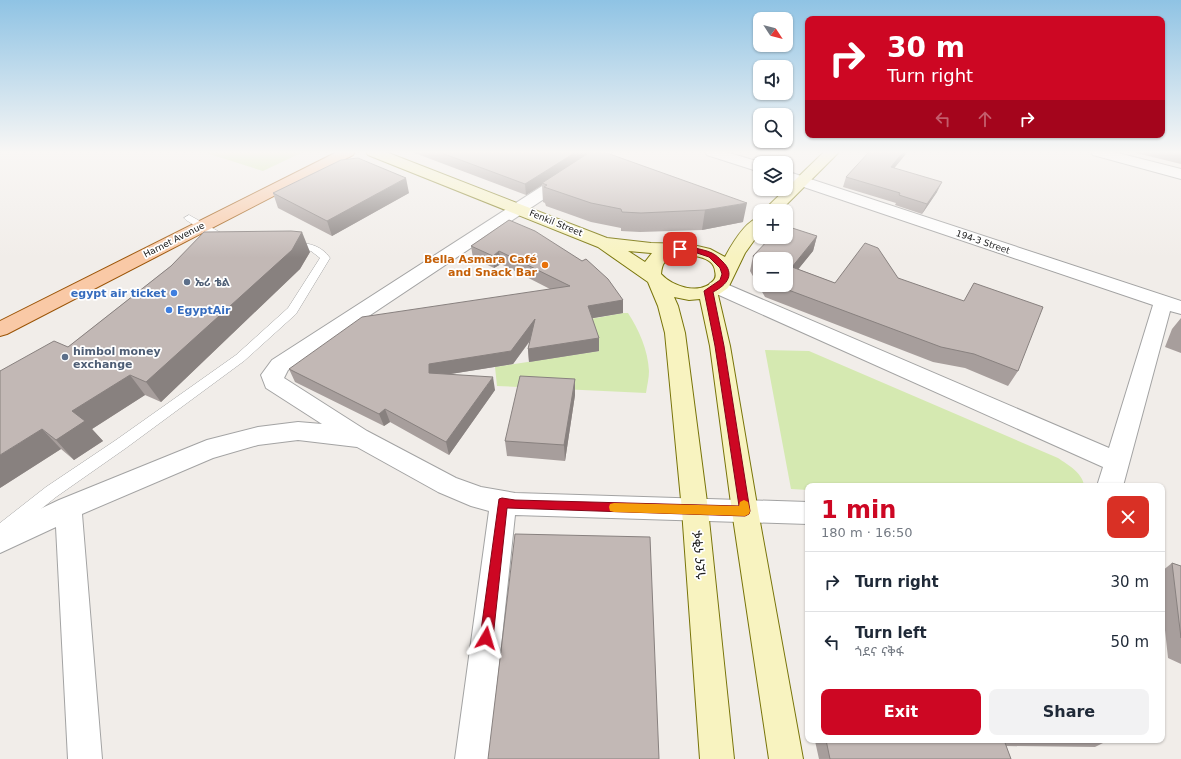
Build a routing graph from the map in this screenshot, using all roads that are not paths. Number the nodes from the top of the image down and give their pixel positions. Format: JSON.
{"nodes":[{"id":1,"x":258,"y":187,"type":"edge"},
{"id":2,"x":271,"y":187,"type":"edge"},
{"id":3,"x":464,"y":187,"type":"edge"},
{"id":4,"x":552,"y":187,"type":"edge"},
{"id":5,"x":788,"y":187,"type":"edge"},
{"id":6,"x":819,"y":187,"type":"edge"},
{"id":7,"x":776,"y":204,"type":"edge"},
{"id":8,"x":520,"y":209,"type":"junction"},
{"id":9,"x":195,"y":222,"type":"junction"},
{"id":10,"x":753,"y":227,"type":"edge"},
{"id":11,"x":753,"y":228,"type":"edge"},
{"id":12,"x":244,"y":240,"type":"edge"},
{"id":13,"x":604,"y":243,"type":"junction"},
{"id":14,"x":282,"y":244,"type":"edge"},
{"id":15,"x":686,"y":249,"type":"junction"},
{"id":16,"x":655,"y":278,"type":"junction"},
{"id":17,"x":717,"y":284,"type":"junction"},
{"id":18,"x":1172,"y":305,"type":"edge"},
{"id":19,"x":0,"y":312,"type":"edge"},
{"id":20,"x":0,"y":329,"type":"edge"},
{"id":21,"x":361,"y":438,"type":"junction"},
{"id":22,"x":1117,"y":462,"type":"junction"},
{"id":23,"x":1111,"y":483,"type":"edge"},
{"id":24,"x":502,"y":502,"type":"junction"},
{"id":25,"x":68,"y":508,"type":"junction"},
{"id":26,"x":695,"y":510,"type":"junction"},
{"id":27,"x":745,"y":511,"type":"junction"},
{"id":28,"x":805,"y":513,"type":"edge"},
{"id":29,"x":0,"y":532,"type":"edge"},
{"id":30,"x":0,"y":541,"type":"edge"},
{"id":31,"x":85,"y":759,"type":"edge"},
{"id":32,"x":472,"y":759,"type":"edge"},
{"id":33,"x":717,"y":759,"type":"edge"},
{"id":34,"x":786,"y":759,"type":"edge"}],
"edges":[{"from":1,"to":9,"type":"main road","name":"Harnet Avenue"},
{"from":2,"to":9,"type":"main road","name":"Harnet Avenue"},
{"from":3,"to":8,"type":"main road","name":"Fenkil Street"},
{"from":4,"to":8,"type":"street"},
{"from":5,"to":7,"type":"main road"},
{"from":6,"to":18,"type":"street","name":"194-3 Street"},
{"from":8,"to":13,"type":"main road","name":"Fenkil Street"},
{"from":8,"to":21,"type":"street"},
{"from":9,"to":12,"type":"lane"},
{"from":9,"to":19,"type":"main road","name":"Harnet Avenue"},
{"from":9,"to":20,"type":"main road","name":"Harnet Avenue"},
{"from":10,"to":15,"type":"main road"},
{"from":11,"to":17,"type":"main road"},
{"from":13,"to":15,"type":"main road"},
{"from":13,"to":16,"type":"main road"},
{"from":14,"to":29,"type":"lane"},
{"from":15,"to":16,"type":"main road"},
{"from":15,"to":17,"type":"main road"},
{"from":16,"to":17,"type":"main road"},
{"from":16,"to":26,"type":"main road","name":"ጎደና ናቅፋ"},
{"from":17,"to":22,"type":"street"},
{"from":17,"to":27,"type":"main road"},
{"from":18,"to":22,"type":"street"},
{"from":21,"to":24,"type":"street"},
{"from":21,"to":25,"type":"street"},
{"from":22,"to":23,"type":"street"},
{"from":24,"to":26,"type":"street"},
{"from":24,"to":32,"type":"street"},
{"from":25,"to":30,"type":"street"},
{"from":25,"to":31,"type":"street"},
{"from":26,"to":27,"type":"street"},
{"from":26,"to":33,"type":"main road","name":"ጎደና ናቅፋ"},
{"from":27,"to":28,"type":"street"},
{"from":27,"to":34,"type":"main road"}]}
